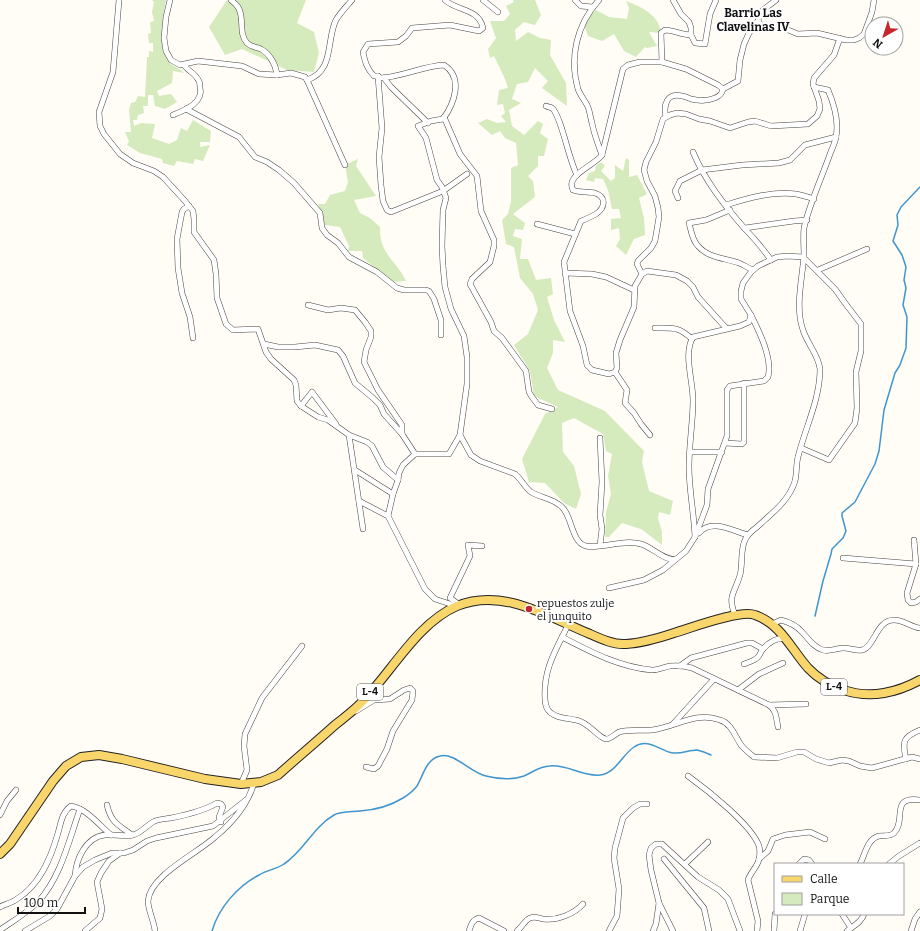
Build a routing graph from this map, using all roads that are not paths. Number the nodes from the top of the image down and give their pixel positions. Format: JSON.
{"nodes":[{"id":1,"x":119,"y":0,"type":"edge"},
{"id":2,"x":170,"y":0,"type":"edge"},
{"id":3,"x":231,"y":0,"type":"edge"},
{"id":4,"x":352,"y":0,"type":"edge"},
{"id":5,"x":445,"y":0,"type":"edge"},
{"id":6,"x":483,"y":0,"type":"edge"},
{"id":7,"x":575,"y":0,"type":"edge"},
{"id":8,"x":599,"y":0,"type":"edge"},
{"id":9,"x":673,"y":0,"type":"edge"},
{"id":10,"x":716,"y":0,"type":"edge"},
{"id":11,"x":776,"y":0,"type":"edge"},
{"id":12,"x":874,"y":0,"type":"edge"},
{"id":13,"x":592,"y":7,"type":"junction"},
{"id":14,"x":498,"y":12,"type":"dead end"},
{"id":15,"x":758,"y":21,"type":"junction"},
{"id":16,"x":691,"y":35,"type":"junction"},
{"id":17,"x":840,"y":38,"type":"junction"},
{"id":18,"x":662,"y":62,"type":"junction"},
{"id":19,"x":184,"y":65,"type":"junction"},
{"id":20,"x":277,"y":75,"type":"junction"},
{"id":21,"x":381,"y":77,"type":"junction"},
{"id":22,"x":307,"y":80,"type":"junction"},
{"id":23,"x":814,"y":87,"type":"junction"},
{"id":24,"x":723,"y":89,"type":"junction"},
{"id":25,"x":546,"y":106,"type":"dead end"},
{"id":26,"x":186,"y":109,"type":"junction"},
{"id":27,"x":173,"y":116,"type":"dead end"},
{"id":28,"x":444,"y":117,"type":"junction"},
{"id":29,"x":666,"y":117,"type":"junction"},
{"id":30,"x":428,"y":123,"type":"junction"},
{"id":31,"x":836,"y":137,"type":"junction"},
{"id":32,"x":693,"y":152,"type":"dead end"},
{"id":33,"x":602,"y":155,"type":"junction"},
{"id":34,"x":345,"y":165,"type":"dead end"},
{"id":35,"x":702,"y":170,"type":"junction"},
{"id":36,"x":467,"y":174,"type":"dead end"},
{"id":37,"x":577,"y":175,"type":"junction"},
{"id":38,"x":443,"y":191,"type":"junction"},
{"id":39,"x":678,"y":198,"type":"dead end"},
{"id":40,"x":814,"y":199,"type":"junction"},
{"id":41,"x":189,"y":206,"type":"junction"},
{"id":42,"x":728,"y":207,"type":"junction"},
{"id":43,"x":807,"y":220,"type":"junction"},
{"id":44,"x":536,"y":224,"type":"dead end"},
{"id":45,"x":745,"y":228,"type":"junction"},
{"id":46,"x":575,"y":234,"type":"junction"},
{"id":47,"x":868,"y":249,"type":"dead end"},
{"id":48,"x":804,"y":257,"type":"junction"},
{"id":49,"x":771,"y":260,"type":"junction"},
{"id":50,"x":753,"y":270,"type":"junction"},
{"id":51,"x":818,"y":270,"type":"junction"},
{"id":52,"x":565,"y":273,"type":"junction"},
{"id":53,"x":642,"y":274,"type":"junction"},
{"id":54,"x":634,"y":290,"type":"junction"},
{"id":55,"x":308,"y":305,"type":"dead end"},
{"id":56,"x":751,"y":315,"type":"junction"},
{"id":57,"x":655,"y":328,"type":"dead end"},
{"id":58,"x":726,"y":328,"type":"junction"},
{"id":59,"x":440,"y":335,"type":"dead end"},
{"id":60,"x":193,"y":338,"type":"dead end"},
{"id":61,"x":692,"y":339,"type":"junction"},
{"id":62,"x":264,"y":344,"type":"junction"},
{"id":63,"x":614,"y":372,"type":"junction"},
{"id":64,"x":744,"y":383,"type":"junction"},
{"id":65,"x":301,"y":406,"type":"junction"},
{"id":66,"x":552,"y":410,"type":"dead end"},
{"id":67,"x":338,"y":426,"type":"junction"},
{"id":68,"x":402,"y":434,"type":"junction"},
{"id":69,"x":349,"y":435,"type":"junction"},
{"id":70,"x":460,"y":435,"type":"junction"},
{"id":71,"x":650,"y":435,"type":"dead end"},
{"id":72,"x":600,"y":438,"type":"dead end"},
{"id":73,"x":725,"y":443,"type":"junction"},
{"id":74,"x":801,"y":448,"type":"junction"},
{"id":75,"x":690,"y":452,"type":"junction"},
{"id":76,"x":722,"y":452,"type":"junction"},
{"id":77,"x":415,"y":454,"type":"junction"},
{"id":78,"x":355,"y":470,"type":"junction"},
{"id":79,"x":398,"y":480,"type":"junction"},
{"id":80,"x":393,"y":494,"type":"junction"},
{"id":81,"x":359,"y":501,"type":"junction"},
{"id":82,"x":388,"y":516,"type":"junction"},
{"id":83,"x":363,"y":529,"type":"dead end"},
{"id":84,"x":748,"y":535,"type":"junction"},
{"id":85,"x":696,"y":537,"type":"junction"},
{"id":86,"x":914,"y":540,"type":"dead end"},
{"id":87,"x":600,"y":545,"type":"junction"},
{"id":88,"x":482,"y":546,"type":"dead end"},
{"id":89,"x":843,"y":558,"type":"dead end"},
{"id":90,"x":677,"y":559,"type":"junction"},
{"id":91,"x":916,"y":564,"type":"junction"},
{"id":92,"x":609,"y":588,"type":"dead end"},
{"id":93,"x":920,"y":599,"type":"edge"},
{"id":94,"x":458,"y":606,"type":"junction"},
{"id":95,"x":735,"y":615,"type":"junction"},
{"id":96,"x":568,"y":624,"type":"junction"},
{"id":97,"x":772,"y":624,"type":"junction"},
{"id":98,"x":920,"y":628,"type":"edge"},
{"id":99,"x":562,"y":637,"type":"junction"},
{"id":100,"x":785,"y":638,"type":"junction"},
{"id":101,"x":302,"y":646,"type":"dead end"},
{"id":102,"x":763,"y":649,"type":"junction"},
{"id":103,"x":783,"y":663,"type":"dead end"},
{"id":104,"x":744,"y":664,"type":"dead end"},
{"id":105,"x":680,"y":666,"type":"junction"},
{"id":106,"x":714,"y":679,"type":"junction"},
{"id":107,"x":920,"y":680,"type":"edge"},
{"id":108,"x":738,"y":690,"type":"junction"},
{"id":109,"x":806,"y":704,"type":"dead end"},
{"id":110,"x":769,"y":705,"type":"junction"},
{"id":111,"x":350,"y":713,"type":"junction"},
{"id":112,"x":672,"y":724,"type":"junction"},
{"id":113,"x":778,"y":727,"type":"dead end"},
{"id":114,"x":920,"y":730,"type":"edge"},
{"id":115,"x":906,"y":759,"type":"junction"},
{"id":116,"x":919,"y":760,"type":"edge"},
{"id":117,"x":366,"y":767,"type":"dead end"},
{"id":118,"x":688,"y":776,"type":"dead end"},
{"id":119,"x":254,"y":783,"type":"junction"},
{"id":120,"x":241,"y":784,"type":"junction"},
{"id":121,"x":16,"y":790,"type":"dead end"},
{"id":122,"x":246,"y":800,"type":"junction"},
{"id":123,"x":920,"y":800,"type":"edge"},
{"id":124,"x":648,"y":804,"type":"dead end"},
{"id":125,"x":107,"y":805,"type":"dead end"},
{"id":126,"x":80,"y":809,"type":"junction"},
{"id":127,"x":0,"y":815,"type":"edge"},
{"id":128,"x":220,"y":822,"type":"junction"},
{"id":129,"x":111,"y":835,"type":"junction"},
{"id":130,"x":132,"y":835,"type":"junction"},
{"id":131,"x":825,"y":839,"type":"dead end"},
{"id":132,"x":708,"y":842,"type":"dead end"},
{"id":133,"x":920,"y":843,"type":"edge"},
{"id":134,"x":120,"y":853,"type":"junction"},
{"id":135,"x":0,"y":854,"type":"edge"},
{"id":136,"x":664,"y":859,"type":"dead end"},
{"id":137,"x":759,"y":859,"type":"junction"},
{"id":138,"x":800,"y":863,"type":"edge"},
{"id":139,"x":811,"y":863,"type":"edge"},
{"id":140,"x":860,"y":863,"type":"edge"},
{"id":141,"x":890,"y":863,"type":"edge"},
{"id":142,"x":685,"y":864,"type":"junction"},
{"id":143,"x":75,"y":876,"type":"junction"},
{"id":144,"x":658,"y":903,"type":"junction"},
{"id":145,"x":583,"y":904,"type":"dead end"},
{"id":146,"x":0,"y":907,"type":"edge"},
{"id":147,"x":920,"y":912,"type":"edge"},
{"id":148,"x":775,"y":915,"type":"edge"},
{"id":149,"x":805,"y":915,"type":"edge"},
{"id":150,"x":842,"y":915,"type":"edge"},
{"id":151,"x":859,"y":915,"type":"edge"},
{"id":152,"x":864,"y":915,"type":"edge"},
{"id":153,"x":859,"y":921,"type":"junction"},
{"id":154,"x":849,"y":929,"type":"edge"},
{"id":155,"x":0,"y":930,"type":"edge"},
{"id":156,"x":25,"y":931,"type":"edge"},
{"id":157,"x":85,"y":931,"type":"edge"},
{"id":158,"x":155,"y":931,"type":"edge"},
{"id":159,"x":469,"y":931,"type":"edge"},
{"id":160,"x":504,"y":931,"type":"edge"},
{"id":161,"x":517,"y":931,"type":"edge"},
{"id":162,"x":609,"y":931,"type":"edge"},
{"id":163,"x":653,"y":931,"type":"edge"},
{"id":164,"x":673,"y":931,"type":"edge"},
{"id":165,"x":709,"y":931,"type":"edge"},
{"id":166,"x":740,"y":931,"type":"edge"},
{"id":167,"x":757,"y":931,"type":"edge"},
{"id":168,"x":774,"y":931,"type":"edge"},
{"id":169,"x":800,"y":931,"type":"edge"},
{"id":170,"x":911,"y":931,"type":"edge"}],
"edges":[{"from":1,"to":41,"type":"street"},
{"from":2,"to":19,"type":"street"},
{"from":3,"to":20,"type":"street"},
{"from":4,"to":22,"type":"street"},
{"from":5,"to":21,"type":"street"},
{"from":6,"to":14,"type":"street"},
{"from":7,"to":13,"type":"street"},
{"from":8,"to":13,"type":"street"},
{"from":9,"to":16,"type":"street"},
{"from":10,"to":16,"type":"street"},
{"from":11,"to":15,"type":"street"},
{"from":12,"to":17,"type":"street"},
{"from":13,"to":33,"type":"street"},
{"from":15,"to":17,"type":"street"},
{"from":15,"to":24,"type":"street"},
{"from":16,"to":18,"type":"street"},
{"from":17,"to":23,"type":"street"},
{"from":18,"to":24,"type":"street"},
{"from":18,"to":33,"type":"street"},
{"from":19,"to":20,"type":"street"},
{"from":19,"to":26,"type":"street"},
{"from":20,"to":22,"type":"street"},
{"from":21,"to":28,"type":"street"},
{"from":21,"to":30,"type":"street"},
{"from":21,"to":38,"type":"street"},
{"from":22,"to":34,"type":"street"},
{"from":23,"to":29,"type":"street"},
{"from":23,"to":31,"type":"street"},
{"from":24,"to":29,"type":"street"},
{"from":25,"to":37,"type":"street"},
{"from":26,"to":27,"type":"street"},
{"from":26,"to":59,"type":"street"},
{"from":28,"to":30,"type":"street"},
{"from":28,"to":66,"type":"street"},
{"from":29,"to":53,"type":"street"},
{"from":30,"to":38,"type":"street"},
{"from":31,"to":35,"type":"street"},
{"from":31,"to":40,"type":"street"},
{"from":32,"to":35,"type":"street"},
{"from":33,"to":37,"type":"street"},
{"from":35,"to":39,"type":"street"},
{"from":35,"to":42,"type":"street"},
{"from":36,"to":38,"type":"street"},
{"from":37,"to":46,"type":"street"},
{"from":38,"to":70,"type":"street"},
{"from":40,"to":42,"type":"street"},
{"from":40,"to":43,"type":"street"},
{"from":41,"to":60,"type":"street"},
{"from":41,"to":62,"type":"street"},
{"from":42,"to":45,"type":"street"},
{"from":42,"to":50,"type":"street"},
{"from":43,"to":45,"type":"street"},
{"from":43,"to":48,"type":"street"},
{"from":44,"to":46,"type":"street"},
{"from":45,"to":49,"type":"street"},
{"from":46,"to":52,"type":"street"},
{"from":47,"to":51,"type":"street"},
{"from":48,"to":49,"type":"street"},
{"from":48,"to":51,"type":"street"},
{"from":48,"to":74,"type":"street"},
{"from":49,"to":50,"type":"street"},
{"from":50,"to":56,"type":"street"},
{"from":51,"to":74,"type":"street"},
{"from":52,"to":54,"type":"street"},
{"from":52,"to":63,"type":"street"},
{"from":53,"to":54,"type":"street"},
{"from":53,"to":58,"type":"street"},
{"from":54,"to":63,"type":"street"},
{"from":55,"to":68,"type":"street"},
{"from":56,"to":58,"type":"street"},
{"from":56,"to":64,"type":"street"},
{"from":57,"to":61,"type":"street"},
{"from":58,"to":61,"type":"street"},
{"from":61,"to":75,"type":"street"},
{"from":62,"to":65,"type":"street"},
{"from":62,"to":68,"type":"street"},
{"from":63,"to":71,"type":"street"},
{"from":64,"to":73,"type":"street"},
{"from":64,"to":73,"type":"street"},
{"from":65,"to":67,"type":"street"},
{"from":65,"to":67,"type":"street"},
{"from":67,"to":69,"type":"street"},
{"from":68,"to":77,"type":"street"},
{"from":69,"to":78,"type":"street"},
{"from":69,"to":79,"type":"street"},
{"from":70,"to":77,"type":"street"},
{"from":70,"to":87,"type":"street"},
{"from":72,"to":87,"type":"street"},
{"from":73,"to":76,"type":"street"},
{"from":74,"to":84,"type":"street"},
{"from":75,"to":76,"type":"street"},
{"from":75,"to":85,"type":"street"},
{"from":76,"to":85,"type":"street"},
{"from":77,"to":79,"type":"street"},
{"from":78,"to":80,"type":"street"},
{"from":78,"to":81,"type":"street"},
{"from":79,"to":80,"type":"street"},
{"from":80,"to":82,"type":"street"},
{"from":81,"to":82,"type":"street"},
{"from":81,"to":83,"type":"street"},
{"from":82,"to":94,"type":"street"},
{"from":84,"to":85,"type":"street"},
{"from":84,"to":95,"type":"street"},
{"from":85,"to":90,"type":"street"},
{"from":86,"to":91,"type":"street"},
{"from":87,"to":90,"type":"street"},
{"from":88,"to":94,"type":"street"},
{"from":89,"to":91,"type":"street"},
{"from":90,"to":92,"type":"street"},
{"from":91,"to":93,"type":"street"},
{"from":94,"to":96,"type":"main road","number":"L-4"},
{"from":94,"to":111,"type":"main road","number":"L-4"},
{"from":95,"to":96,"type":"main road","number":"L-4"},
{"from":95,"to":97,"type":"main road","number":"L-4"},
{"from":96,"to":99,"type":"street"},
{"from":97,"to":98,"type":"street"},
{"from":97,"to":100,"type":"main road","number":"L-4"},
{"from":99,"to":105,"type":"street"},
{"from":99,"to":112,"type":"street"},
{"from":100,"to":102,"type":"street"},
{"from":100,"to":107,"type":"main road","number":"L-4"},
{"from":101,"to":120,"type":"street"},
{"from":102,"to":104,"type":"street"},
{"from":102,"to":105,"type":"street"},
{"from":103,"to":108,"type":"street"},
{"from":105,"to":106,"type":"street"},
{"from":106,"to":108,"type":"street"},
{"from":106,"to":112,"type":"street"},
{"from":108,"to":110,"type":"street"},
{"from":109,"to":110,"type":"street"},
{"from":110,"to":113,"type":"street"},
{"from":111,"to":117,"type":"street"},
{"from":111,"to":119,"type":"main road","number":"L-4"},
{"from":112,"to":115,"type":"street"},
{"from":114,"to":115,"type":"street"},
{"from":115,"to":116,"type":"street"},
{"from":118,"to":137,"type":"street"},
{"from":119,"to":120,"type":"main road","number":"L-4"},
{"from":119,"to":122,"type":"street"},
{"from":120,"to":135,"type":"main road","number":"L-4"},
{"from":121,"to":127,"type":"street"},
{"from":122,"to":128,"type":"street"},
{"from":122,"to":158,"type":"street"},
{"from":123,"to":140,"type":"street"},
{"from":124,"to":162,"type":"street"},
{"from":125,"to":130,"type":"street"},
{"from":126,"to":129,"type":"street"},
{"from":126,"to":146,"type":"street"},
{"from":126,"to":155,"type":"street"},
{"from":128,"to":130,"type":"street"},
{"from":128,"to":134,"type":"street"},
{"from":129,"to":130,"type":"street"},
{"from":129,"to":143,"type":"street"},
{"from":131,"to":137,"type":"street"},
{"from":132,"to":142,"type":"street"},
{"from":133,"to":141,"type":"street"},
{"from":134,"to":143,"type":"street"},
{"from":134,"to":157,"type":"street"},
{"from":136,"to":165,"type":"street"},
{"from":137,"to":167,"type":"street"},
{"from":138,"to":139,"type":"street"},
{"from":142,"to":144,"type":"street"},
{"from":142,"to":166,"type":"street"},
{"from":143,"to":156,"type":"street"},
{"from":144,"to":163,"type":"street"},
{"from":144,"to":164,"type":"street"},
{"from":145,"to":161,"type":"street"},
{"from":147,"to":170,"type":"street"},
{"from":148,"to":168,"type":"street"},
{"from":149,"to":169,"type":"street"},
{"from":150,"to":154,"type":"street"},
{"from":151,"to":153,"type":"street"},
{"from":152,"to":153,"type":"street"},
{"from":153,"to":154,"type":"street"},
{"from":159,"to":160,"type":"street"}]}
